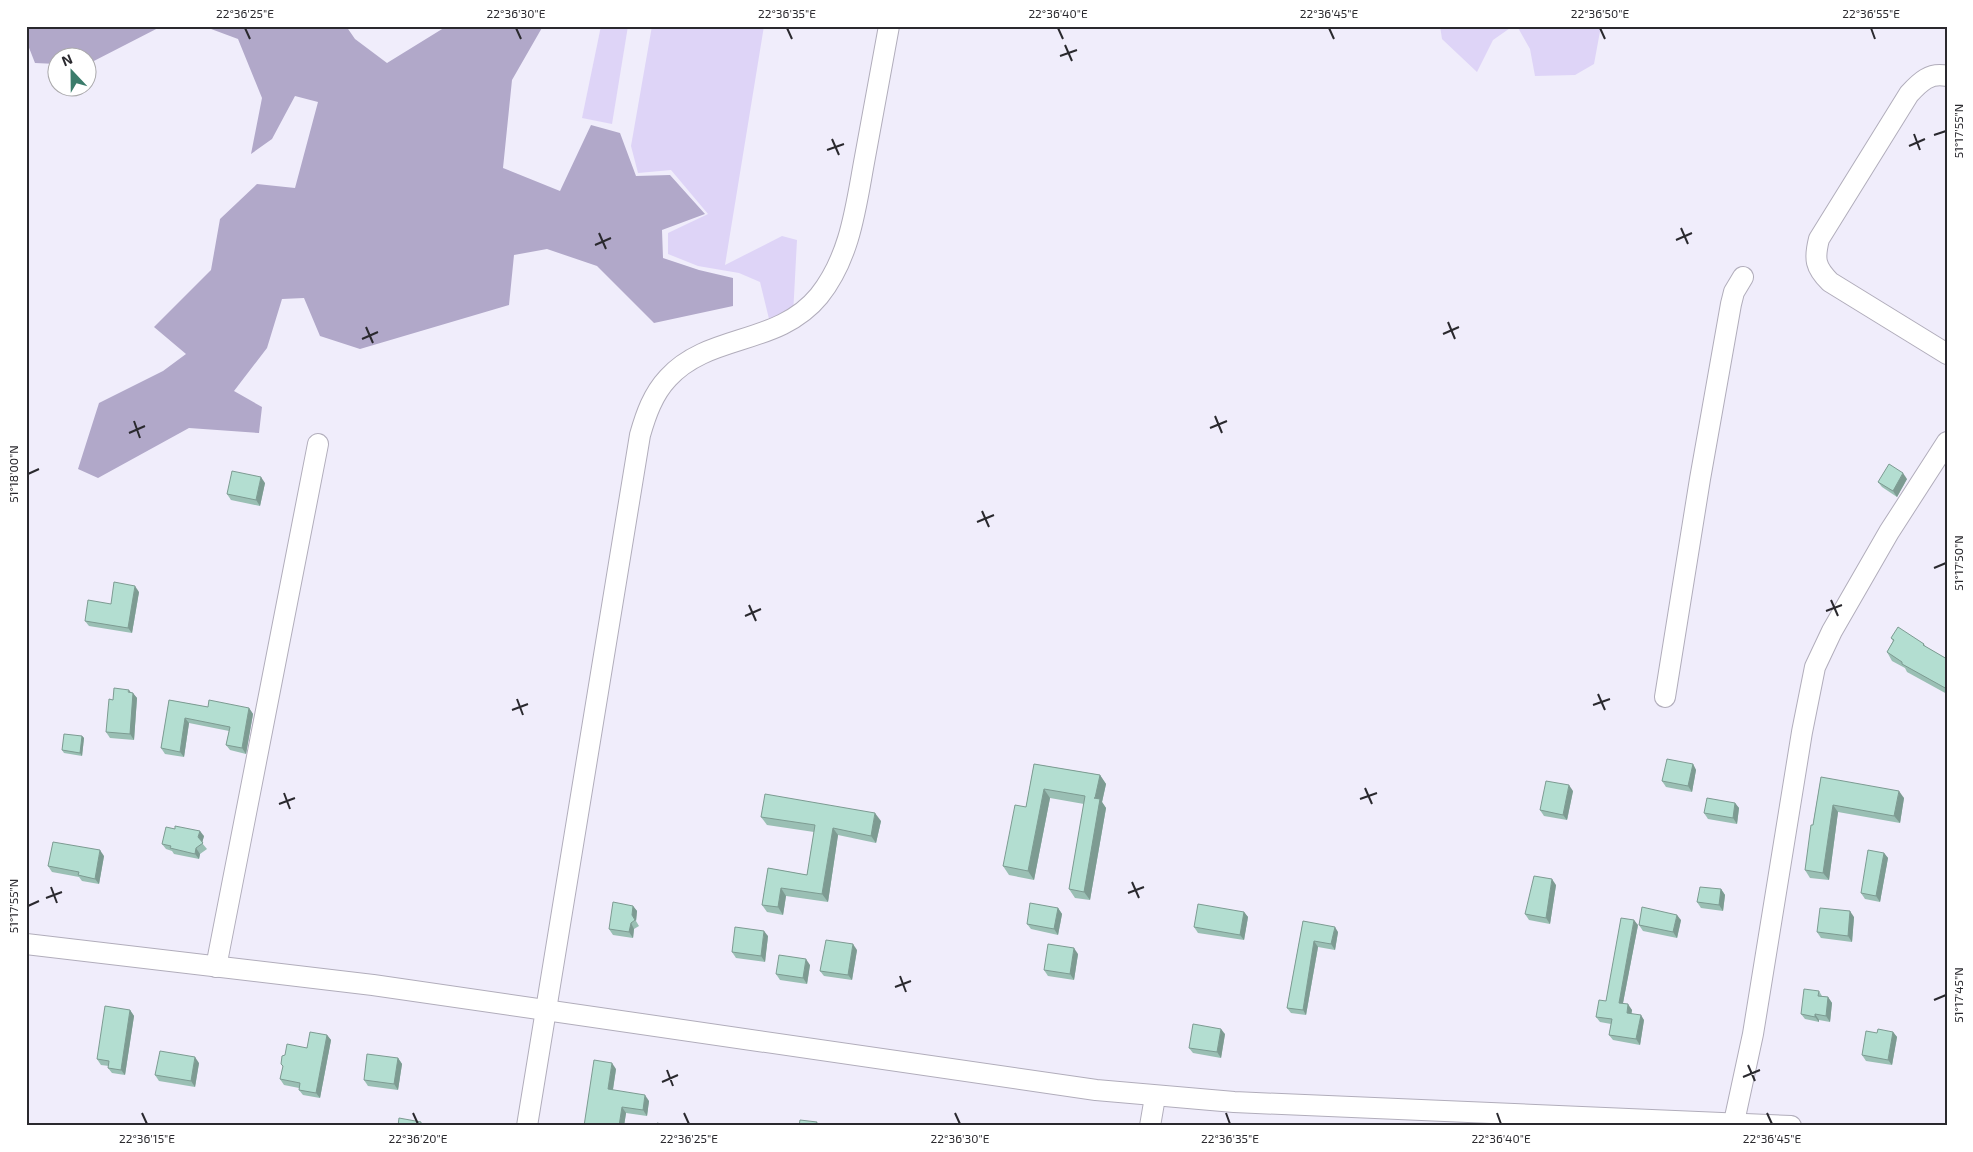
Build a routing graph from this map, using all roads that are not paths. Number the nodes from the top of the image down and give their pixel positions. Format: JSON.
{"nodes":[{"id":1,"x":889,"y":26,"type":"edge"},
{"id":2,"x":1947,"y":76,"type":"edge"},
{"id":3,"x":1743,"y":277,"type":"dead end"},
{"id":4,"x":1947,"y":354,"type":"edge"},
{"id":5,"x":1947,"y":442,"type":"edge"},
{"id":6,"x":318,"y":444,"type":"dead end"},
{"id":7,"x":1665,"y":697,"type":"dead end"},
{"id":8,"x":26,"y":944,"type":"edge"},
{"id":9,"x":216,"y":967,"type":"junction"},
{"id":10,"x":547,"y":1009,"type":"junction"},
{"id":11,"x":1155,"y":1097,"type":"junction"},
{"id":12,"x":1734,"y":1122,"type":"junction"},
{"id":13,"x":528,"y":1126,"type":"edge"},
{"id":14,"x":1150,"y":1126,"type":"edge"},
{"id":15,"x":1791,"y":1126,"type":"edge"}],
"edges":[{"from":1,"to":10,"type":"street"},
{"from":2,"to":4,"type":"street"},
{"from":3,"to":7,"type":"street"},
{"from":5,"to":12,"type":"street"},
{"from":6,"to":9,"type":"street"},
{"from":8,"to":9,"type":"street"},
{"from":9,"to":10,"type":"street"},
{"from":10,"to":11,"type":"street"},
{"from":10,"to":13,"type":"street"},
{"from":11,"to":12,"type":"street"},
{"from":11,"to":14,"type":"street"},
{"from":12,"to":15,"type":"street"}]}
